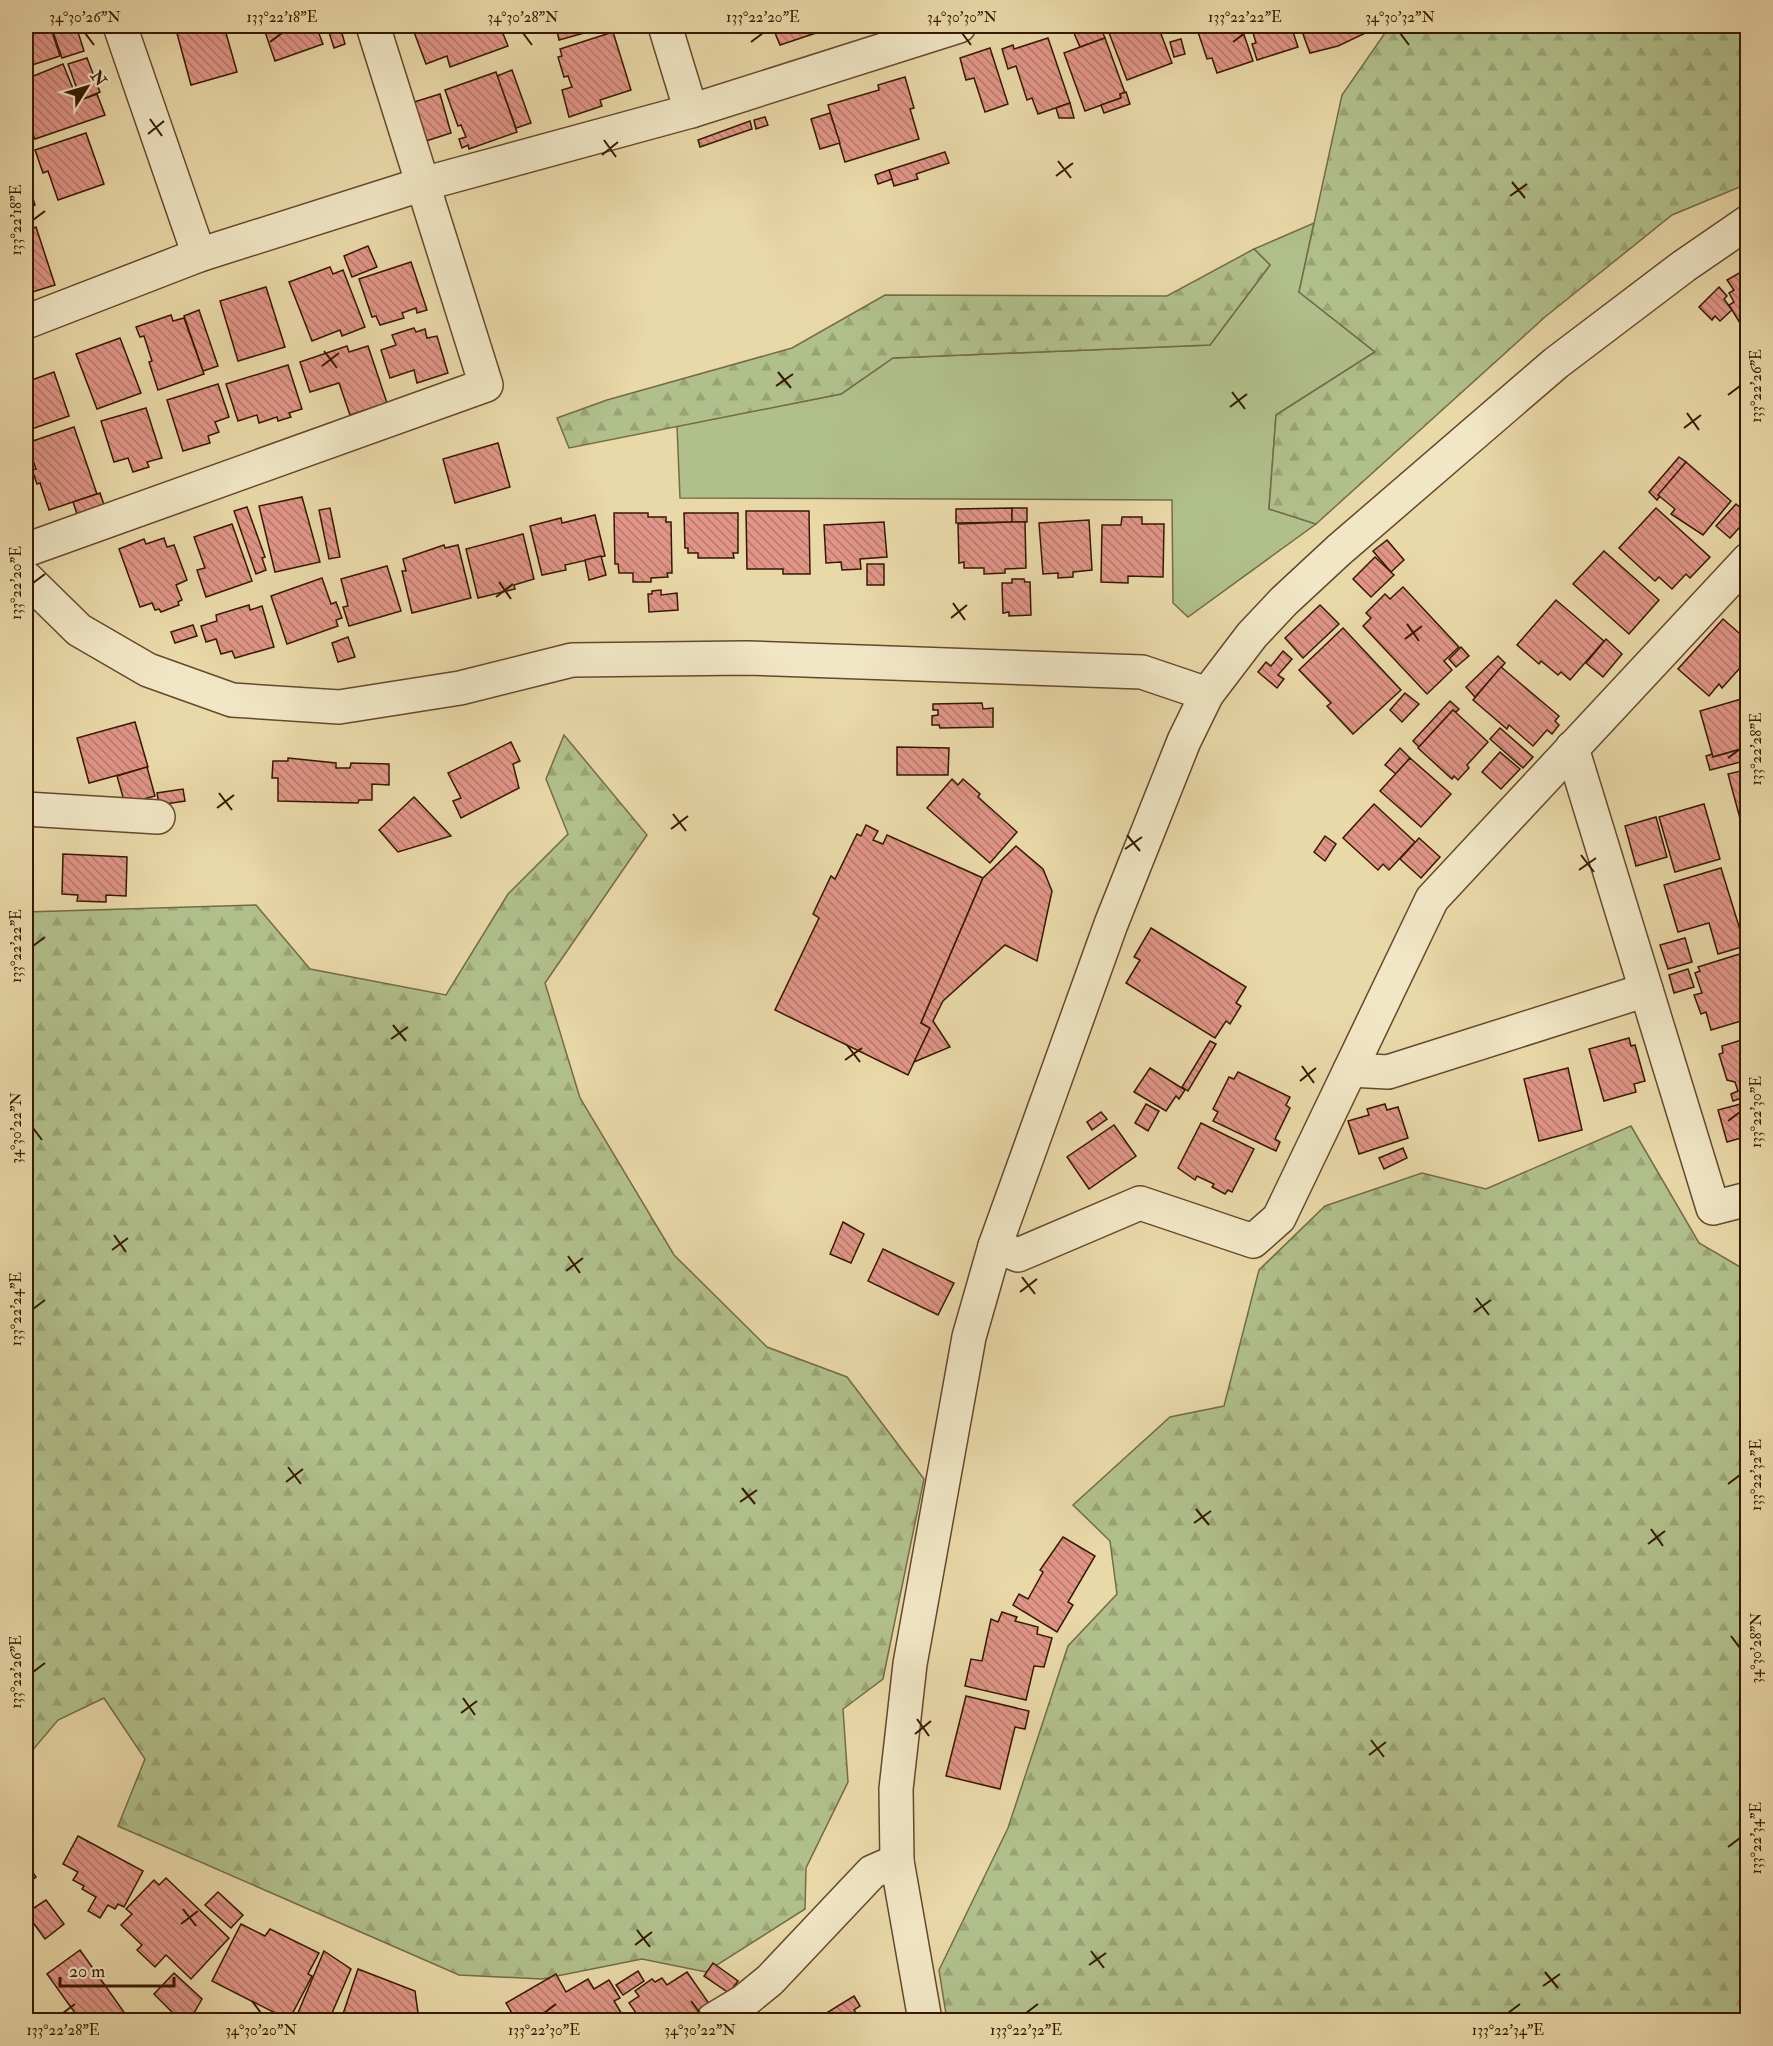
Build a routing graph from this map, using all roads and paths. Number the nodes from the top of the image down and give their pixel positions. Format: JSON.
{"nodes":[{"id":1,"x":120,"y":26,"type":"edge"},
{"id":2,"x":373,"y":26,"type":"edge"},
{"id":3,"x":665,"y":26,"type":"edge"},
{"id":4,"x":959,"y":26,"type":"edge"},
{"id":5,"x":691,"y":111,"type":"junction"},
{"id":6,"x":423,"y":184,"type":"junction"},
{"id":7,"x":1748,"y":222,"type":"edge"},
{"id":8,"x":199,"y":255,"type":"junction"},
{"id":9,"x":26,"y":322,"type":"edge"},
{"id":10,"x":26,"y":550,"type":"edge"},
{"id":11,"x":1746,"y":571,"type":"edge"},
{"id":12,"x":26,"y":578,"type":"edge"},
{"id":13,"x":1207,"y":694,"type":"junction"},
{"id":14,"x":1572,"y":748,"type":"junction"},
{"id":15,"x":26,"y":809,"type":"edge"},
{"id":16,"x":158,"y":816,"type":"dead end"},
{"id":17,"x":1646,"y":990,"type":"junction"},
{"id":18,"x":1350,"y":1070,"type":"junction"},
{"id":19,"x":1748,"y":1199,"type":"edge"},
{"id":20,"x":995,"y":1246,"type":"junction"},
{"id":21,"x":897,"y":1861,"type":"junction"},
{"id":22,"x":713,"y":2020,"type":"edge"},
{"id":23,"x":925,"y":2020,"type":"edge"}],
"edges":[{"from":1,"to":8,"type":"street"},
{"from":2,"to":6,"type":"street"},
{"from":3,"to":5,"type":"street"},
{"from":4,"to":5,"type":"street"},
{"from":5,"to":6,"type":"street"},
{"from":6,"to":8,"type":"street"},
{"from":6,"to":10,"type":"street"},
{"from":7,"to":13,"type":"street"},
{"from":8,"to":9,"type":"street"},
{"from":11,"to":14,"type":"street"},
{"from":12,"to":13,"type":"street"},
{"from":13,"to":20,"type":"street"},
{"from":14,"to":17,"type":"street"},
{"from":14,"to":18,"type":"street"},
{"from":15,"to":16,"type":"street"},
{"from":17,"to":18,"type":"street"},
{"from":17,"to":19,"type":"street"},
{"from":18,"to":20,"type":"street"},
{"from":20,"to":21,"type":"street"},
{"from":21,"to":22,"type":"street"},
{"from":21,"to":23,"type":"street"}]}
